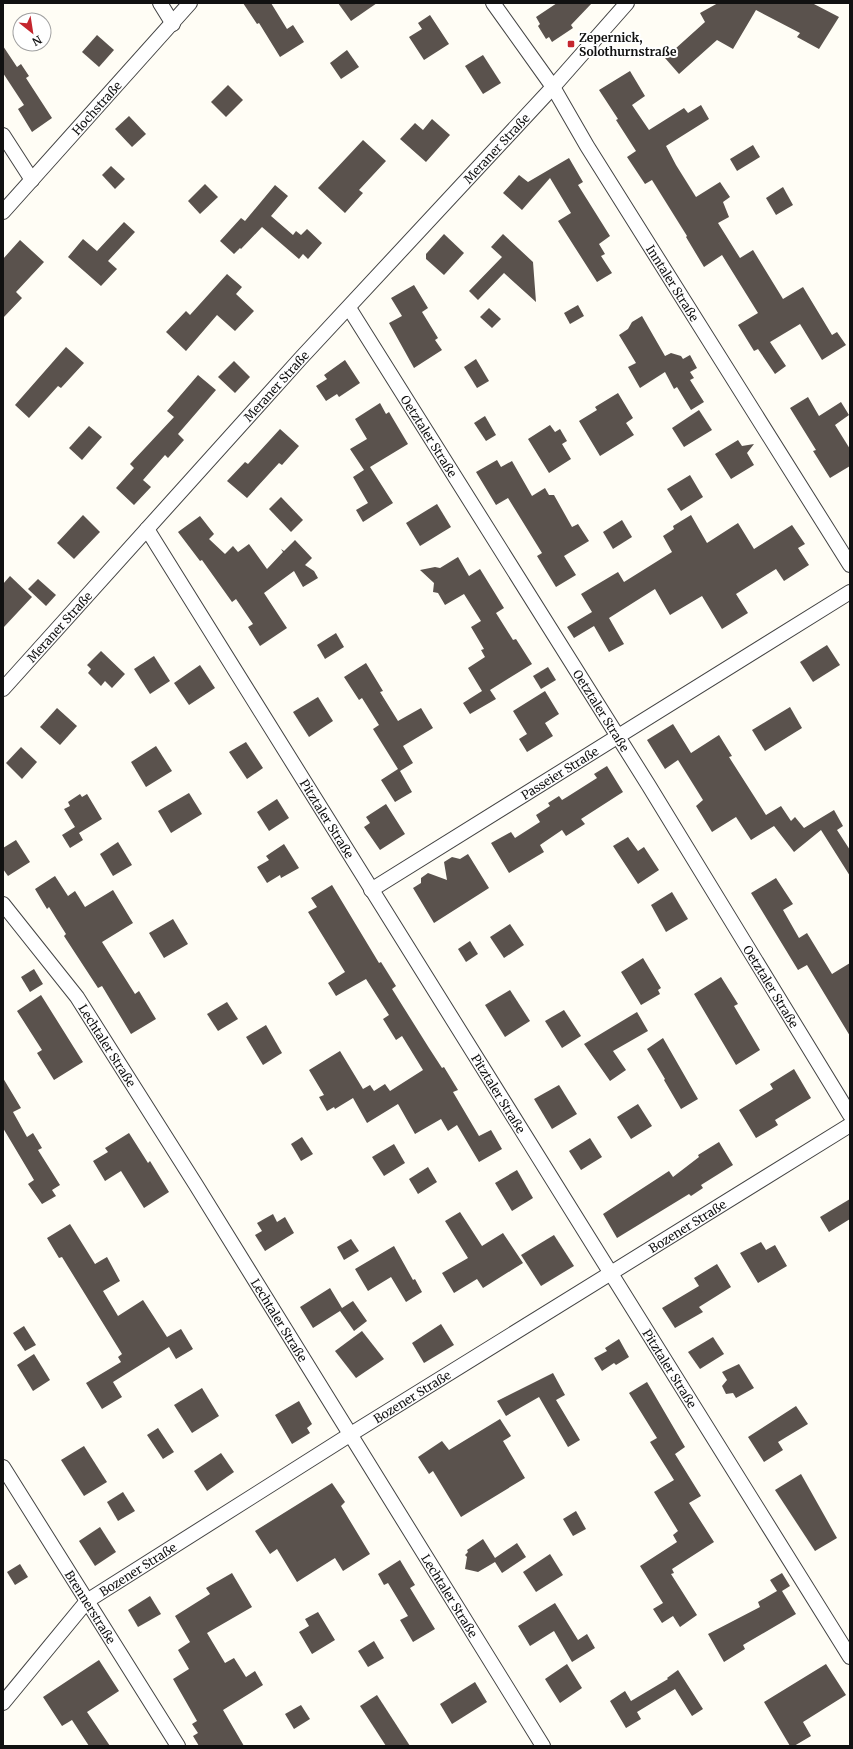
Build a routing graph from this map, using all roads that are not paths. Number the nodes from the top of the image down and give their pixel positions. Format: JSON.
{"nodes":[{"id":1,"x":160,"y":3,"type":"edge"},
{"id":2,"x":190,"y":3,"type":"edge"},
{"id":3,"x":493,"y":3,"type":"edge"},
{"id":4,"x":627,"y":3,"type":"edge"},
{"id":5,"x":173,"y":24,"type":"junction"},
{"id":6,"x":553,"y":87,"type":"junction"},
{"id":7,"x":3,"y":135,"type":"edge"},
{"id":8,"x":32,"y":180,"type":"junction"},
{"id":9,"x":3,"y":212,"type":"edge"},
{"id":10,"x":349,"y":308,"type":"junction"},
{"id":11,"x":147,"y":529,"type":"junction"},
{"id":12,"x":850,"y":565,"type":"edge"},
{"id":13,"x":850,"y":592,"type":"edge"},
{"id":14,"x":3,"y":689,"type":"edge"},
{"id":15,"x":617,"y":736,"type":"junction"},
{"id":16,"x":371,"y":890,"type":"junction"},
{"id":17,"x":3,"y":904,"type":"edge"},
{"id":18,"x":850,"y":1115,"type":"edge"},
{"id":19,"x":850,"y":1125,"type":"edge"},
{"id":20,"x":612,"y":1274,"type":"junction"},
{"id":21,"x":351,"y":1434,"type":"junction"},
{"id":22,"x":3,"y":1467,"type":"edge"},
{"id":23,"x":87,"y":1600,"type":"junction"},
{"id":24,"x":850,"y":1657,"type":"edge"},
{"id":25,"x":3,"y":1703,"type":"edge"},
{"id":26,"x":178,"y":1746,"type":"edge"},
{"id":27,"x":543,"y":1746,"type":"edge"}],
"edges":[{"from":1,"to":5,"type":"street"},
{"from":2,"to":5,"type":"street","name":"Hochstraße"},
{"from":3,"to":6,"type":"street","name":"Inntaler Straße"},
{"from":4,"to":6,"type":"street","name":"Meraner Straße"},
{"from":5,"to":8,"type":"street","name":"Hochstraße"},
{"from":6,"to":10,"type":"street","name":"Meraner Straße"},
{"from":6,"to":12,"type":"street","name":"Inntaler Straße"},
{"from":7,"to":8,"type":"street"},
{"from":8,"to":9,"type":"street","name":"Hochstraße"},
{"from":10,"to":11,"type":"street","name":"Meraner Straße"},
{"from":10,"to":15,"type":"street","name":"Oetztaler Straße"},
{"from":11,"to":14,"type":"street","name":"Meraner Straße"},
{"from":11,"to":16,"type":"street","name":"Pitztaler Straße"},
{"from":13,"to":15,"type":"street","name":"Passeier Straße"},
{"from":15,"to":16,"type":"street","name":"Passeier Straße"},
{"from":15,"to":18,"type":"street","name":"Oetztaler Straße"},
{"from":16,"to":20,"type":"street","name":"Pitztaler Straße"},
{"from":17,"to":21,"type":"street","name":"Lechtaler Straße"},
{"from":19,"to":20,"type":"street","name":"Bozener Straße"},
{"from":20,"to":21,"type":"street","name":"Bozener Straße"},
{"from":20,"to":24,"type":"street","name":"Pitztaler Straße"},
{"from":21,"to":23,"type":"street","name":"Bozener Straße"},
{"from":21,"to":27,"type":"street","name":"Lechtaler Straße"},
{"from":22,"to":23,"type":"street","name":"Brennerstraße"},
{"from":23,"to":25,"type":"street","name":"Bozener Straße"},
{"from":23,"to":26,"type":"street","name":"Brennerstraße"}]}
